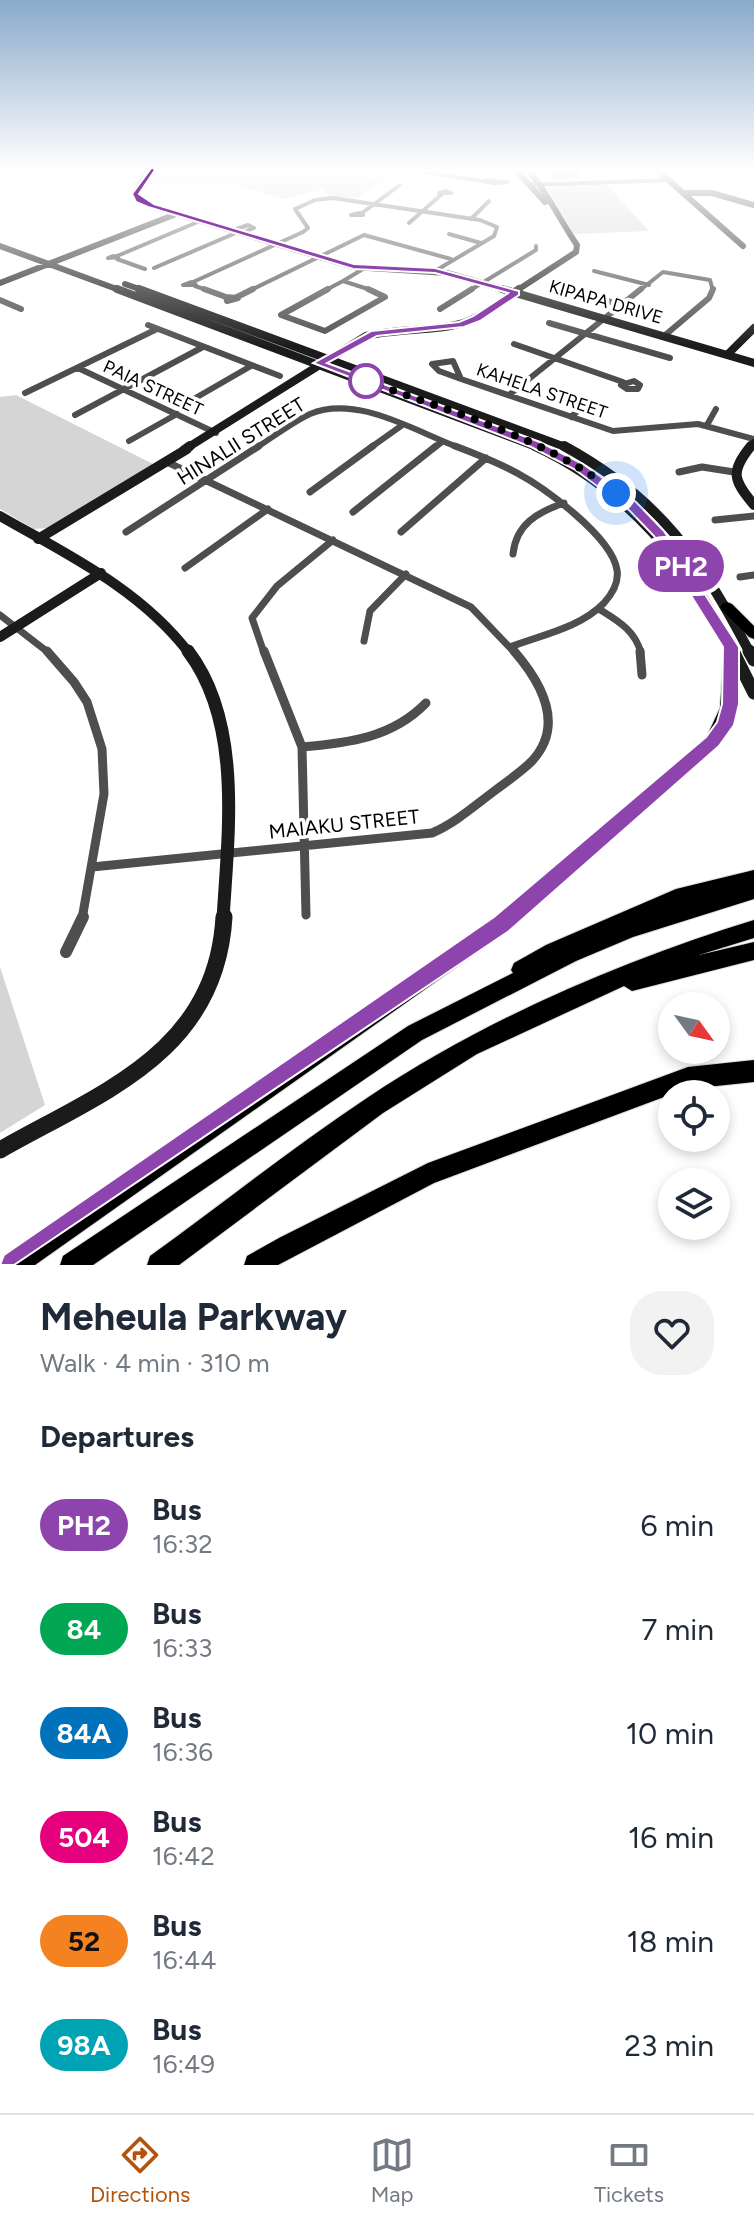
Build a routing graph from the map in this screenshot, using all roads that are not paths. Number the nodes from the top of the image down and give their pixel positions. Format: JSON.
{"nodes":[{"id":1,"x":138,"y":229,"type":"edge"},
{"id":2,"x":181,"y":229,"type":"edge"},
{"id":3,"x":227,"y":229,"type":"edge"},
{"id":4,"x":306,"y":229,"type":"edge"},
{"id":5,"x":497,"y":229,"type":"edge"},
{"id":6,"x":565,"y":229,"type":"edge"},
{"id":7,"x":725,"y":229,"type":"edge"},
{"id":8,"x":237,"y":232,"type":"junction"},
{"id":9,"x":449,"y":234,"type":"dead end"},
{"id":10,"x":0,"y":239,"type":"edge"},
{"id":11,"x":481,"y":243,"type":"junction"},
{"id":12,"x":277,"y":244,"type":"junction"},
{"id":13,"x":0,"y":246,"type":"edge"},
{"id":14,"x":536,"y":246,"type":"dead end"},
{"id":15,"x":751,"y":254,"type":"dead end"},
{"id":16,"x":319,"y":257,"type":"junction"},
{"id":17,"x":451,"y":259,"type":"junction"},
{"id":18,"x":58,"y":260,"type":"junction"},
{"id":19,"x":49,"y":264,"type":"junction"},
{"id":20,"x":363,"y":269,"type":"junction"},
{"id":21,"x":435,"y":271,"type":"junction"},
{"id":22,"x":594,"y":271,"type":"dead end"},
{"id":23,"x":343,"y":281,"type":"junction"},
{"id":24,"x":0,"y":283,"type":"edge"},
{"id":25,"x":483,"y":283,"type":"junction"},
{"id":26,"x":649,"y":285,"type":"junction"},
{"id":27,"x":569,"y":291,"type":"dead end"},
{"id":28,"x":516,"y":293,"type":"junction"},
{"id":29,"x":0,"y":300,"type":"edge"},
{"id":30,"x":622,"y":305,"type":"junction"},
{"id":31,"x":21,"y":309,"type":"dead end"},
{"id":32,"x":440,"y":309,"type":"dead end"},
{"id":33,"x":605,"y":319,"type":"junction"},
{"id":34,"x":549,"y":323,"type":"dead end"},
{"id":35,"x":148,"y":325,"type":"dead end"},
{"id":36,"x":754,"y":328,"type":"edge"},
{"id":37,"x":157,"y":329,"type":"junction"},
{"id":38,"x":586,"y":334,"type":"junction"},
{"id":39,"x":664,"y":336,"type":"junction"},
{"id":40,"x":743,"y":339,"type":"junction"},
{"id":41,"x":754,"y":343,"type":"edge"},
{"id":42,"x":514,"y":344,"type":"dead end"},
{"id":43,"x":203,"y":347,"type":"junction"},
{"id":44,"x":728,"y":354,"type":"junction"},
{"id":45,"x":555,"y":358,"type":"junction"},
{"id":46,"x":670,"y":358,"type":"dead end"},
{"id":47,"x":327,"y":362,"type":"junction"},
{"id":48,"x":754,"y":363,"type":"edge"},
{"id":49,"x":251,"y":366,"type":"junction"},
{"id":50,"x":78,"y":368,"type":"junction"},
{"id":51,"x":280,"y":376,"type":"dead end"},
{"id":52,"x":461,"y":379,"type":"junction"},
{"id":53,"x":623,"y":382,"type":"dead end"},
{"id":54,"x":124,"y":389,"type":"junction"},
{"id":55,"x":25,"y":393,"type":"dead end"},
{"id":56,"x":509,"y":395,"type":"junction"},
{"id":57,"x":586,"y":403,"type":"dead end"},
{"id":58,"x":185,"y":404,"type":"dead end"},
{"id":59,"x":716,"y":409,"type":"dead end"},
{"id":60,"x":177,"y":414,"type":"junction"},
{"id":61,"x":75,"y":415,"type":"dead end"},
{"id":62,"x":571,"y":417,"type":"junction"},
{"id":63,"x":707,"y":425,"type":"junction"},
{"id":64,"x":401,"y":426,"type":"junction"},
{"id":65,"x":214,"y":432,"type":"junction"},
{"id":66,"x":129,"y":441,"type":"dead end"},
{"id":67,"x":754,"y":441,"type":"edge"},
{"id":68,"x":442,"y":442,"type":"junction"},
{"id":69,"x":486,"y":458,"type":"junction"},
{"id":70,"x":167,"y":462,"type":"junction"},
{"id":71,"x":679,"y":472,"type":"dead end"},
{"id":72,"x":734,"y":472,"type":"junction"},
{"id":73,"x":207,"y":480,"type":"junction"},
{"id":74,"x":310,"y":492,"type":"dead end"},
{"id":75,"x":564,"y":503,"type":"junction"},
{"id":76,"x":754,"y":505,"type":"edge"},
{"id":77,"x":268,"y":509,"type":"junction"},
{"id":78,"x":353,"y":512,"type":"dead end"},
{"id":79,"x":0,"y":516,"type":"edge"},
{"id":80,"x":754,"y":516,"type":"edge"},
{"id":81,"x":715,"y":520,"type":"dead end"},
{"id":82,"x":126,"y":532,"type":"dead end"},
{"id":83,"x":401,"y":532,"type":"dead end"},
{"id":84,"x":38,"y":539,"type":"junction"},
{"id":85,"x":333,"y":540,"type":"junction"},
{"id":86,"x":513,"y":554,"type":"dead end"},
{"id":87,"x":185,"y":568,"type":"dead end"},
{"id":88,"x":101,"y":573,"type":"junction"},
{"id":89,"x":406,"y":574,"type":"junction"},
{"id":90,"x":754,"y":575,"type":"edge"},
{"id":91,"x":740,"y":577,"type":"dead end"},
{"id":92,"x":727,"y":607,"type":"junction"},
{"id":93,"x":599,"y":609,"type":"junction"},
{"id":94,"x":0,"y":615,"type":"edge"},
{"id":95,"x":17,"y":626,"type":"junction"},
{"id":96,"x":754,"y":634,"type":"edge"},
{"id":97,"x":0,"y":637,"type":"edge"},
{"id":98,"x":364,"y":641,"type":"dead end"},
{"id":99,"x":510,"y":647,"type":"junction"},
{"id":100,"x":731,"y":647,"type":"junction"},
{"id":101,"x":754,"y":660,"type":"edge"},
{"id":102,"x":642,"y":675,"type":"dead end"},
{"id":103,"x":754,"y":693,"type":"edge"},
{"id":104,"x":426,"y":703,"type":"dead end"},
{"id":105,"x":302,"y":747,"type":"junction"},
{"id":106,"x":303,"y":846,"type":"junction"},
{"id":107,"x":225,"y":854,"type":"junction"},
{"id":108,"x":92,"y":867,"type":"junction"},
{"id":109,"x":754,"y":878,"type":"edge"},
{"id":110,"x":754,"y":891,"type":"edge"},
{"id":111,"x":306,"y":915,"type":"dead end"},
{"id":112,"x":754,"y":929,"type":"edge"},
{"id":113,"x":754,"y":951,"type":"edge"},
{"id":114,"x":66,"y":952,"type":"dead end"},
{"id":115,"x":585,"y":992,"type":"junction"},
{"id":116,"x":415,"y":1033,"type":"junction"},
{"id":117,"x":754,"y":1071,"type":"edge"},
{"id":118,"x":0,"y":1150,"type":"edge"},
{"id":119,"x":14,"y":1265,"type":"edge"},
{"id":120,"x":72,"y":1265,"type":"edge"},
{"id":121,"x":159,"y":1265,"type":"edge"},
{"id":122,"x":256,"y":1265,"type":"edge"}],
"edges":[{"from":1,"to":18,"type":"street"},
{"from":2,"to":8,"type":"street"},
{"from":3,"to":8,"type":"street","name":"KIPAPA DRIVE"},
{"from":4,"to":12,"type":"street"},
{"from":5,"to":11,"type":"street"},
{"from":6,"to":28,"type":"street"},
{"from":7,"to":15,"type":"street"},
{"from":8,"to":12,"type":"street","name":"KIPAPA DRIVE"},
{"from":9,"to":11,"type":"street"},
{"from":10,"to":18,"type":"street"},
{"from":11,"to":17,"type":"street"},
{"from":12,"to":16,"type":"street","name":"KIPAPA DRIVE"},
{"from":12,"to":16,"type":"street"},
{"from":13,"to":19,"type":"street"},
{"from":14,"to":25,"type":"street"},
{"from":16,"to":17,"type":"street"},
{"from":16,"to":20,"type":"street","name":"KIPAPA DRIVE"},
{"from":17,"to":21,"type":"street"},
{"from":18,"to":19,"type":"street"},
{"from":18,"to":47,"type":"street"},
{"from":19,"to":24,"type":"street"},
{"from":19,"to":47,"type":"street"},
{"from":20,"to":21,"type":"street","name":"KIPAPA DRIVE"},
{"from":20,"to":23,"type":"street"},
{"from":21,"to":25,"type":"street","name":"KIPAPA DRIVE"},
{"from":22,"to":26,"type":"street"},
{"from":23,"to":23,"type":"street"},
{"from":25,"to":28,"type":"street","name":"KIPAPA DRIVE"},
{"from":25,"to":32,"type":"street"},
{"from":26,"to":30,"type":"street"},
{"from":26,"to":39,"type":"street"},
{"from":27,"to":30,"type":"street"},
{"from":28,"to":33,"type":"street","name":"KIPAPA DRIVE"},
{"from":28,"to":47,"type":"street"},
{"from":29,"to":31,"type":"street"},
{"from":30,"to":33,"type":"street"},
{"from":33,"to":38,"type":"street"},
{"from":33,"to":39,"type":"street","name":"KIPAPA DRIVE"},
{"from":34,"to":38,"type":"street"},
{"from":35,"to":37,"type":"street"},
{"from":36,"to":40,"type":"street"},
{"from":37,"to":43,"type":"street"},
{"from":37,"to":50,"type":"street"},
{"from":38,"to":45,"type":"street"},
{"from":38,"to":46,"type":"street"},
{"from":39,"to":44,"type":"street","name":"KIPAPA DRIVE"},
{"from":40,"to":41,"type":"street"},
{"from":40,"to":44,"type":"street"},
{"from":42,"to":45,"type":"street"},
{"from":43,"to":49,"type":"street"},
{"from":43,"to":54,"type":"street"},
{"from":44,"to":48,"type":"street","name":"KIPAPA DRIVE"},
{"from":45,"to":53,"type":"street"},
{"from":45,"to":56,"type":"street"},
{"from":47,"to":65,"type":"street"},
{"from":47,"to":92,"type":"street"},
{"from":47,"to":100,"type":"street"},
{"from":49,"to":51,"type":"street"},
{"from":49,"to":58,"type":"street"},
{"from":50,"to":54,"type":"street","name":"PAIA STREET"},
{"from":50,"to":55,"type":"street"},
{"from":52,"to":52,"type":"street","name":"KAHELA STREET"},
{"from":52,"to":56,"type":"street","name":"KAHELA STREET"},
{"from":54,"to":60,"type":"street","name":"PAIA STREET"},
{"from":54,"to":61,"type":"street"},
{"from":56,"to":62,"type":"street","name":"KAHELA STREET"},
{"from":57,"to":62,"type":"street"},
{"from":59,"to":63,"type":"street"},
{"from":60,"to":65,"type":"street","name":"PAIA STREET"},
{"from":60,"to":66,"type":"street"},
{"from":62,"to":63,"type":"street","name":"KAHELA STREET"},
{"from":63,"to":67,"type":"street","name":"KAHELA STREET"},
{"from":64,"to":68,"type":"street","name":"HINALII STREET"},
{"from":64,"to":73,"type":"street","name":"HINALII STREET"},
{"from":64,"to":74,"type":"street"},
{"from":65,"to":70,"type":"street"},
{"from":67,"to":72,"type":"street"},
{"from":68,"to":69,"type":"street","name":"HINALII STREET"},
{"from":68,"to":78,"type":"street"},
{"from":69,"to":75,"type":"street","name":"HINALII STREET"},
{"from":69,"to":83,"type":"street"},
{"from":70,"to":73,"type":"street","name":"MAIAKU STREET"},
{"from":70,"to":84,"type":"street"},
{"from":71,"to":72,"type":"street"},
{"from":72,"to":76,"type":"street"},
{"from":73,"to":77,"type":"street","name":"MAIAKU STREET"},
{"from":73,"to":82,"type":"street","name":"HINALII STREET"},
{"from":75,"to":86,"type":"street"},
{"from":75,"to":93,"type":"street","name":"HINALII STREET"},
{"from":77,"to":85,"type":"street","name":"MAIAKU STREET"},
{"from":77,"to":87,"type":"street"},
{"from":79,"to":84,"type":"street"},
{"from":80,"to":81,"type":"street"},
{"from":84,"to":88,"type":"street"},
{"from":85,"to":89,"type":"street","name":"MAIAKU STREET"},
{"from":85,"to":105,"type":"street"},
{"from":88,"to":95,"type":"street"},
{"from":88,"to":107,"type":"street"},
{"from":89,"to":98,"type":"street"},
{"from":89,"to":99,"type":"street","name":"MAIAKU STREET"},
{"from":90,"to":91,"type":"street"},
{"from":92,"to":96,"type":"highway"},
{"from":92,"to":101,"type":"street"},
{"from":93,"to":99,"type":"street"},
{"from":93,"to":102,"type":"street"},
{"from":94,"to":95,"type":"street"},
{"from":95,"to":97,"type":"street"},
{"from":95,"to":108,"type":"street"},
{"from":99,"to":106,"type":"street","name":"MAIAKU STREET"},
{"from":100,"to":103,"type":"street"},
{"from":100,"to":119,"type":"highway"},
{"from":104,"to":105,"type":"street"},
{"from":105,"to":106,"type":"street"},
{"from":106,"to":107,"type":"street","name":"MAIAKU STREET"},
{"from":106,"to":111,"type":"street"},
{"from":107,"to":108,"type":"street","name":"MAIAKU STREET"},
{"from":107,"to":118,"type":"street"},
{"from":108,"to":114,"type":"street"},
{"from":109,"to":116,"type":"highway"},
{"from":110,"to":116,"type":"highway"},
{"from":112,"to":115,"type":"highway"},
{"from":113,"to":115,"type":"highway"},
{"from":115,"to":121,"type":"highway"},
{"from":116,"to":120,"type":"highway"},
{"from":117,"to":122,"type":"highway"}]}
